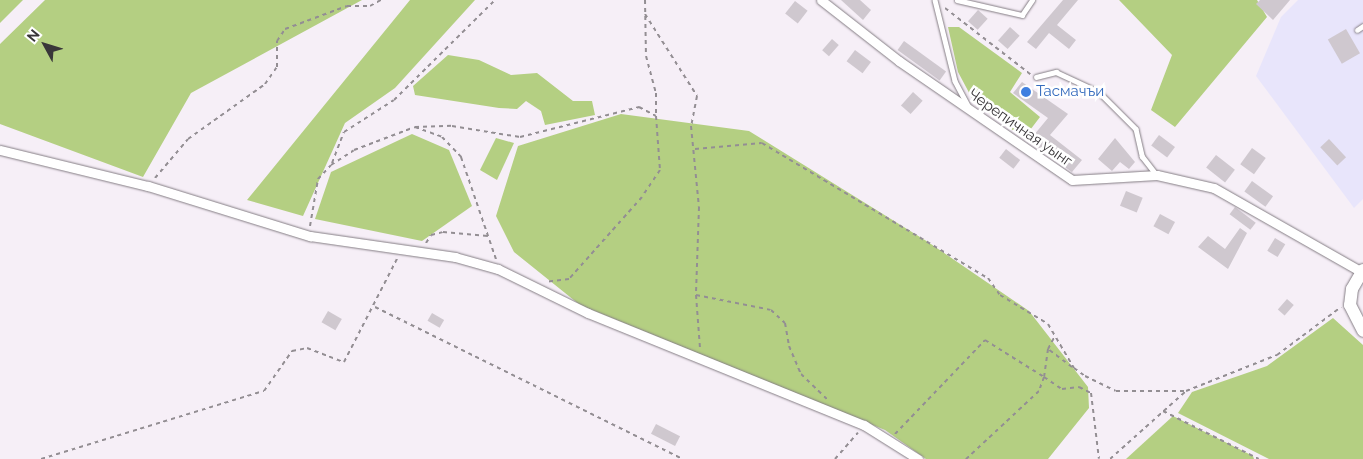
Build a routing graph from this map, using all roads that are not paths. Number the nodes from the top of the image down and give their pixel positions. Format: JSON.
{"nodes":[{"id":1,"x":821,"y":0,"type":"edge"},
{"id":2,"x":935,"y":0,"type":"edge"},
{"id":3,"x":941,"y":0,"type":"edge"},
{"id":4,"x":957,"y":0,"type":"edge"},
{"id":5,"x":984,"y":0,"type":"edge"},
{"id":6,"x":1032,"y":0,"type":"edge"},
{"id":7,"x":980,"y":4,"type":"junction"},
{"id":8,"x":1363,"y":26,"type":"edge"},
{"id":9,"x":1357,"y":30,"type":"dead end"},
{"id":10,"x":1036,"y":77,"type":"road end"},
{"id":11,"x":971,"y":110,"type":"junction"},
{"id":12,"x":0,"y":150,"type":"edge"},
{"id":13,"x":1157,"y":175,"type":"junction"},
{"id":14,"x":1363,"y":273,"type":"edge"},
{"id":15,"x":1363,"y":331,"type":"edge"},
{"id":16,"x":918,"y":459,"type":"edge"}],
"edges":[{"from":1,"to":11,"type":"street","name":"Черепичная уынг"},
{"from":2,"to":3,"type":"lane"},
{"from":2,"to":11,"type":"lane"},
{"from":4,"to":7,"type":"lane"},
{"from":5,"to":7,"type":"lane"},
{"from":6,"to":7,"type":"lane"},
{"from":8,"to":9,"type":"lane"},
{"from":10,"to":13,"type":"lane"},
{"from":11,"to":13,"type":"street","name":"Черепичная уынг"},
{"from":12,"to":16,"type":"street"},
{"from":13,"to":14,"type":"street","name":"Черепичная уынг"},
{"from":14,"to":15,"type":"main road"}]}
